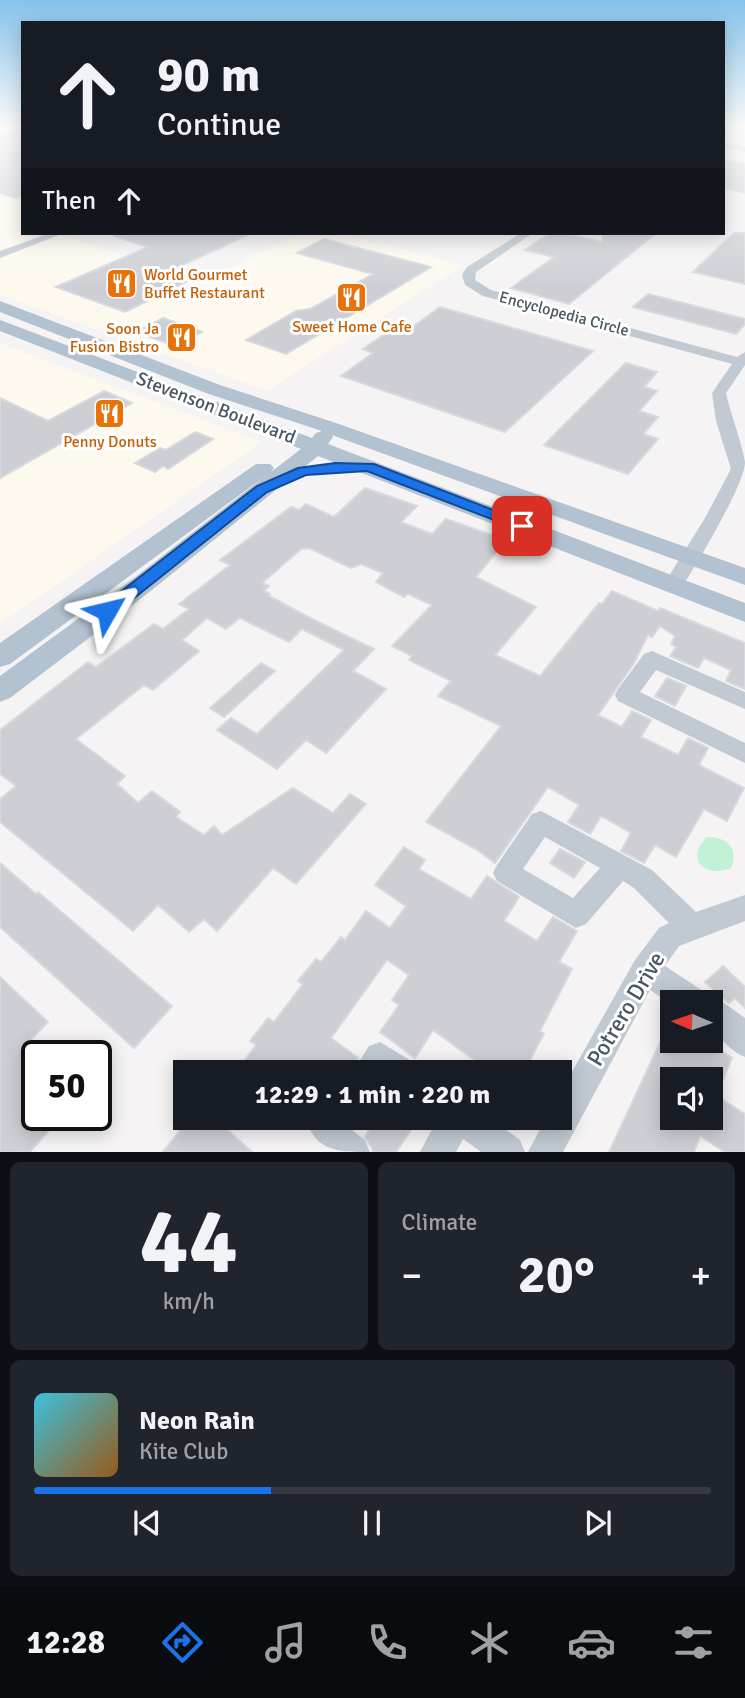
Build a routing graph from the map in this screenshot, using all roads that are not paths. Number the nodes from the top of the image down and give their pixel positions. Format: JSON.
{"nodes":[{"id":1,"x":54,"y":235,"type":"edge"},
{"id":2,"x":525,"y":235,"type":"edge"},
{"id":3,"x":0,"y":255,"type":"edge"},
{"id":4,"x":0,"y":306,"type":"edge"},
{"id":5,"x":0,"y":325,"type":"edge"},
{"id":6,"x":743,"y":359,"type":"edge"},
{"id":7,"x":329,"y":427,"type":"junction"},
{"id":8,"x":308,"y":444,"type":"junction"},
{"id":9,"x":369,"y":467,"type":"junction"},
{"id":10,"x":262,"y":489,"type":"junction"},
{"id":11,"x":691,"y":556,"type":"junction"},
{"id":12,"x":745,"y":577,"type":"edge"},
{"id":13,"x":674,"y":584,"type":"junction"},
{"id":14,"x":745,"y":614,"type":"edge"},
{"id":15,"x":0,"y":657,"type":"edge"},
{"id":16,"x":0,"y":691,"type":"edge"},
{"id":17,"x":745,"y":701,"type":"edge"},
{"id":18,"x":745,"y":754,"type":"edge"},
{"id":19,"x":620,"y":865,"type":"dead end"},
{"id":20,"x":745,"y":908,"type":"edge"},
{"id":21,"x":692,"y":927,"type":"junction"},
{"id":22,"x":646,"y":970,"type":"junction"},
{"id":23,"x":676,"y":990,"type":"edge"},
{"id":24,"x":723,"y":1021,"type":"edge"},
{"id":25,"x":745,"y":1042,"type":"edge"},
{"id":26,"x":327,"y":1130,"type":"edge"},
{"id":27,"x":450,"y":1130,"type":"edge"},
{"id":28,"x":479,"y":1130,"type":"edge"},
{"id":29,"x":353,"y":1152,"type":"edge"},
{"id":30,"x":437,"y":1152,"type":"edge"},
{"id":31,"x":508,"y":1152,"type":"edge"},
{"id":32,"x":545,"y":1152,"type":"edge"}],
"edges":[{"from":1,"to":3,"type":"street"},
{"from":2,"to":6,"type":"street","name":"Encyclopedia Circle"},
{"from":4,"to":7,"type":"main road","name":"Stevenson Boulevard"},
{"from":5,"to":8,"type":"main road","name":"Stevenson Boulevard"},
{"from":6,"to":11,"type":"street","name":"Encyclopedia Circle"},
{"from":7,"to":8,"type":"main road"},
{"from":7,"to":11,"type":"main road","name":"Stevenson Boulevard"},
{"from":8,"to":9,"type":"main road","name":"Stevenson Boulevard"},
{"from":8,"to":10,"type":"main road"},
{"from":8,"to":15,"type":"main road"},
{"from":9,"to":10,"type":"main road"},
{"from":9,"to":13,"type":"main road","name":"Stevenson Boulevard"},
{"from":10,"to":16,"type":"main road"},
{"from":11,"to":12,"type":"main road","name":"Stevenson Boulevard"},
{"from":11,"to":13,"type":"street","name":"Encyclopedia Circle"},
{"from":13,"to":14,"type":"main road","name":"Stevenson Boulevard"},
{"from":17,"to":18,"type":"street"},
{"from":19,"to":21,"type":"street"},
{"from":20,"to":21,"type":"street","name":"Potrero Drive"},
{"from":21,"to":22,"type":"street","name":"Potrero Drive"},
{"from":22,"to":23,"type":"street"},
{"from":22,"to":32,"type":"street","name":"Potrero Drive"},
{"from":24,"to":25,"type":"street"},
{"from":26,"to":29,"type":"street"},
{"from":27,"to":30,"type":"street"},
{"from":28,"to":31,"type":"street"}]}
